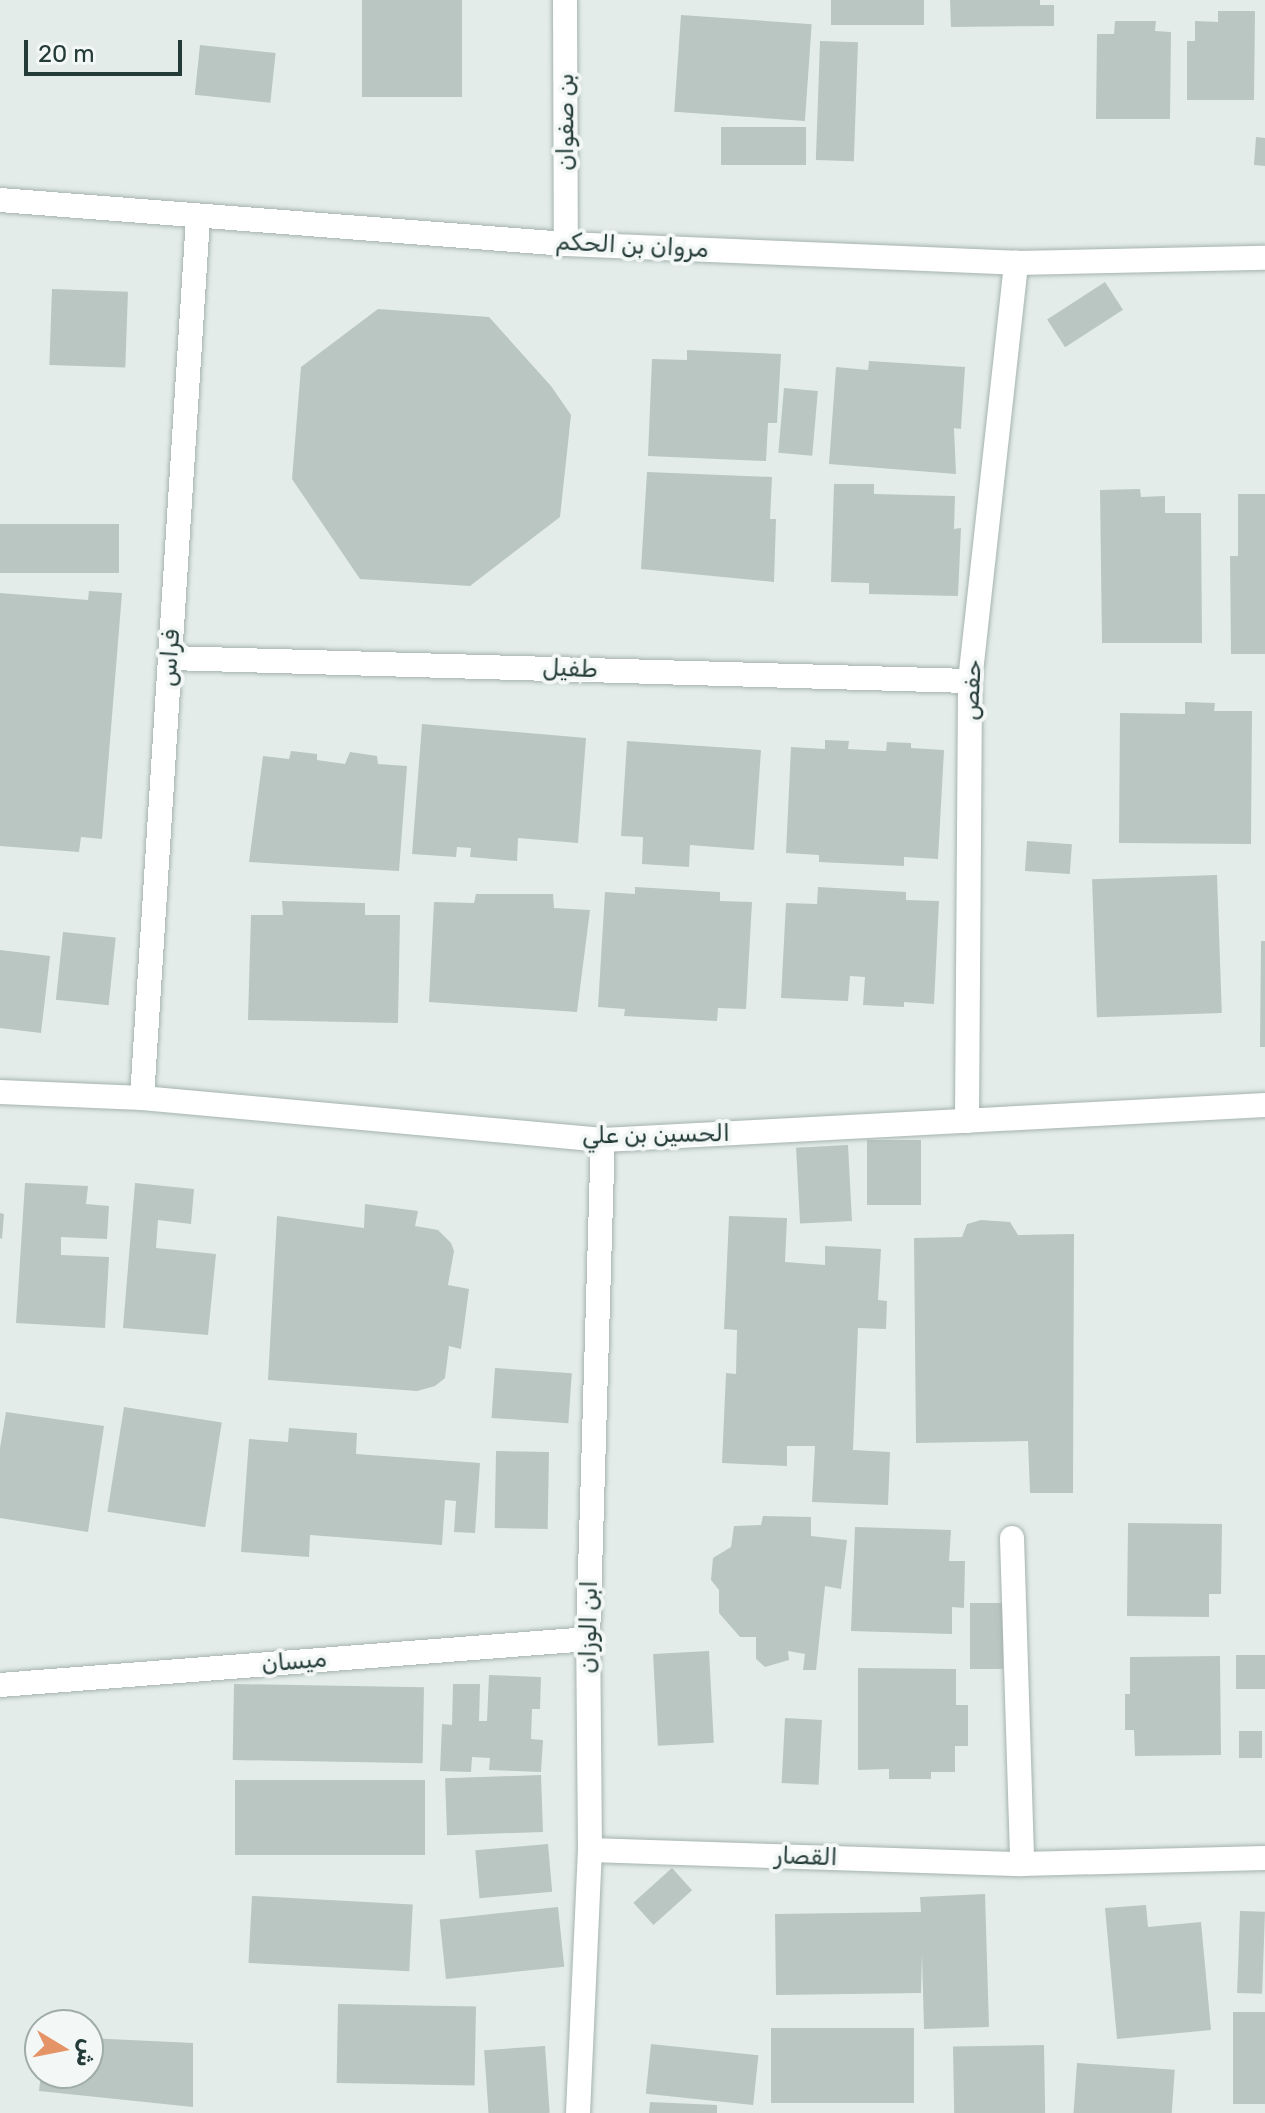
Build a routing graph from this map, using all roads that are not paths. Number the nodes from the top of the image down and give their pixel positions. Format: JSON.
{"nodes":[{"id":1,"x":565,"y":0,"type":"edge"},
{"id":2,"x":0,"y":200,"type":"edge"},
{"id":3,"x":198,"y":217,"type":"junction"},
{"id":4,"x":566,"y":244,"type":"junction"},
{"id":5,"x":1265,"y":258,"type":"edge"},
{"id":6,"x":1016,"y":263,"type":"junction"},
{"id":7,"x":170,"y":658,"type":"junction"},
{"id":8,"x":970,"y":681,"type":"junction"},
{"id":9,"x":0,"y":1092,"type":"edge"},
{"id":10,"x":142,"y":1098,"type":"junction"},
{"id":11,"x":1265,"y":1105,"type":"edge"},
{"id":12,"x":967,"y":1121,"type":"junction"},
{"id":13,"x":603,"y":1140,"type":"junction"},
{"id":14,"x":1012,"y":1538,"type":"dead end"},
{"id":15,"x":588,"y":1639,"type":"junction"},
{"id":16,"x":0,"y":1685,"type":"edge"},
{"id":17,"x":590,"y":1850,"type":"junction"},
{"id":18,"x":1265,"y":1858,"type":"edge"},
{"id":19,"x":1022,"y":1864,"type":"junction"},
{"id":20,"x":578,"y":2113,"type":"edge"}],
"edges":[{"from":1,"to":4,"type":"street","name":"بن صفوان"},
{"from":2,"to":3,"type":"street","name":"مروان بن الحكم"},
{"from":3,"to":4,"type":"street","name":"مروان بن الحكم"},
{"from":3,"to":7,"type":"street","name":"فراس"},
{"from":4,"to":6,"type":"street","name":"مروان بن الحكم"},
{"from":5,"to":6,"type":"street","name":"مروان بن الحكم"},
{"from":6,"to":8,"type":"street","name":"حفص"},
{"from":7,"to":8,"type":"street","name":"طفيل"},
{"from":7,"to":10,"type":"street","name":"فراس"},
{"from":8,"to":12,"type":"street","name":"حفص"},
{"from":9,"to":10,"type":"street","name":"الحسين بن علي"},
{"from":10,"to":13,"type":"street","name":"الحسين بن علي"},
{"from":11,"to":12,"type":"street","name":"الحسين بن علي"},
{"from":12,"to":13,"type":"street","name":"الحسين بن علي"},
{"from":13,"to":15,"type":"street","name":"ابن الوزان"},
{"from":14,"to":19,"type":"street"},
{"from":15,"to":16,"type":"street","name":"ميسان"},
{"from":15,"to":17,"type":"street","name":"ابن الوزان"},
{"from":17,"to":19,"type":"street","name":"القصار"},
{"from":17,"to":20,"type":"street","name":"ابن الوزان"},
{"from":18,"to":19,"type":"street","name":"القصار"}]}
